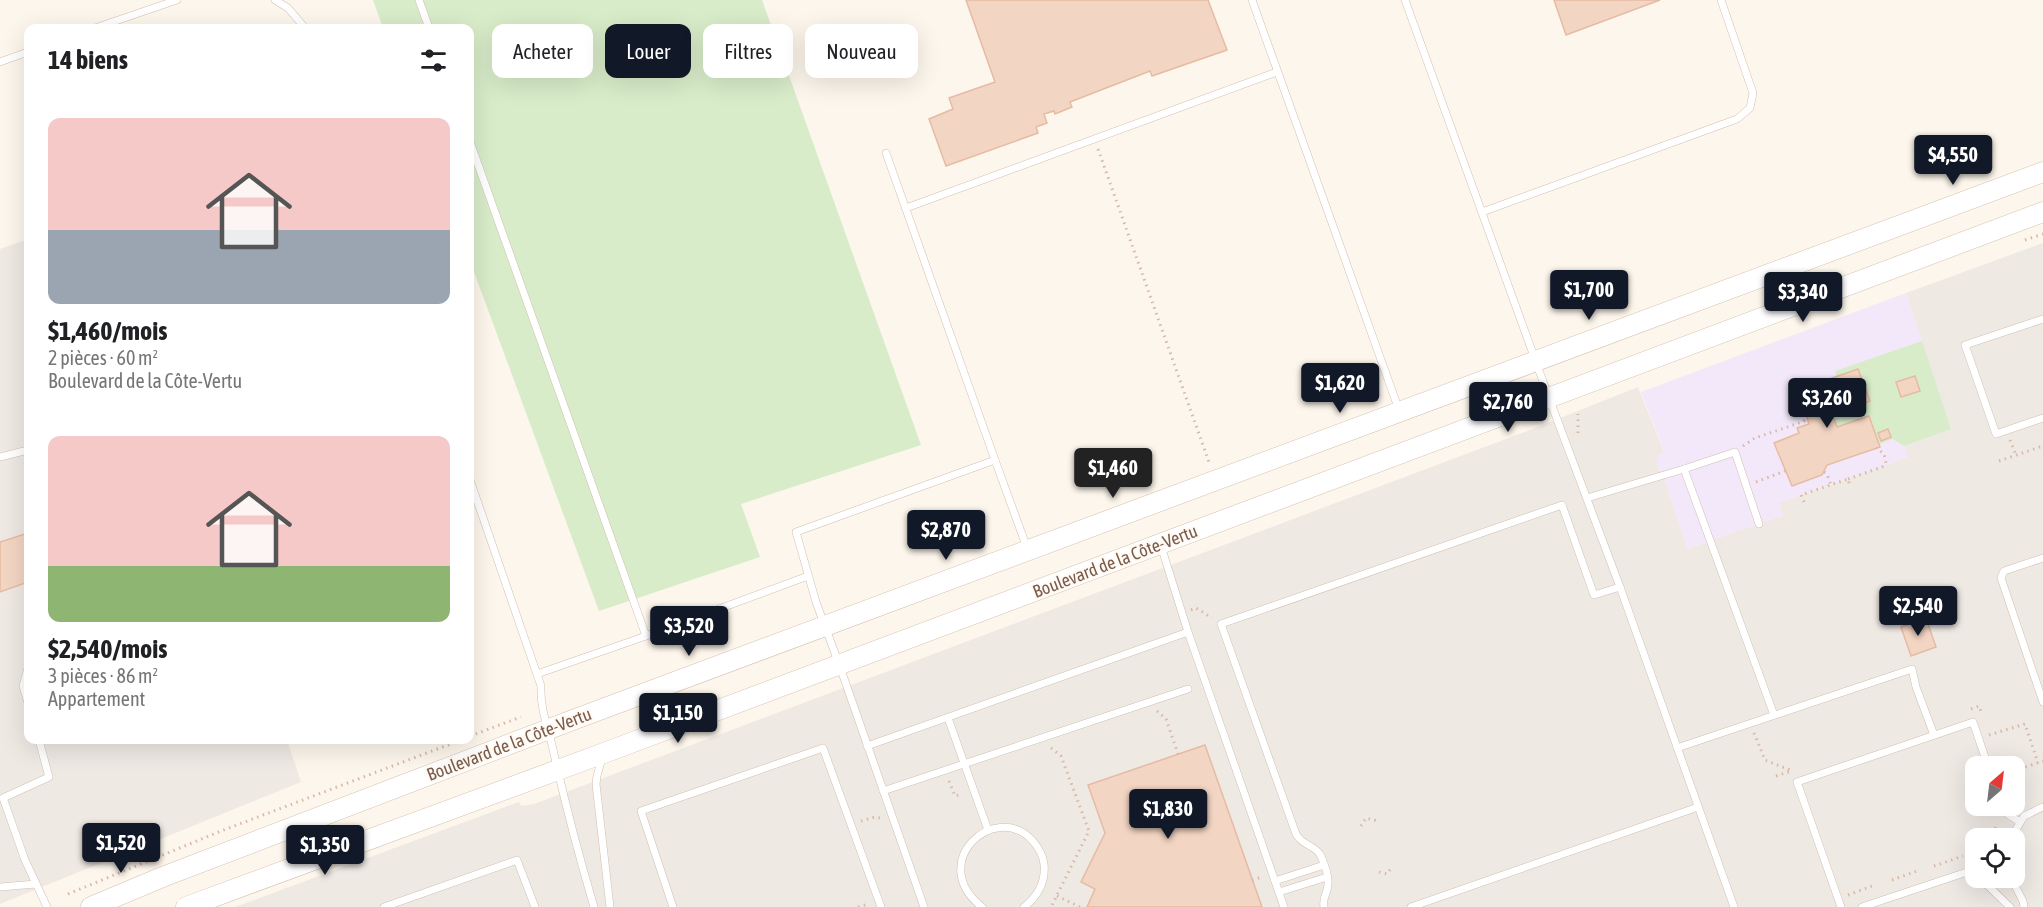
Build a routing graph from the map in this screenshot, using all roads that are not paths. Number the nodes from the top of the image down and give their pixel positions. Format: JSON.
{"nodes":[{"id":1,"x":177,"y":0,"type":"edge"},
{"id":2,"x":275,"y":0,"type":"edge"},
{"id":3,"x":418,"y":0,"type":"edge"},
{"id":4,"x":1252,"y":0,"type":"edge"},
{"id":5,"x":1406,"y":0,"type":"edge"},
{"id":6,"x":1721,"y":0,"type":"edge"},
{"id":7,"x":107,"y":24,"type":"edge"},
{"id":8,"x":301,"y":24,"type":"edge"},
{"id":9,"x":427,"y":24,"type":"edge"},
{"id":10,"x":24,"y":53,"type":"edge"},
{"id":11,"x":0,"y":62,"type":"edge"},
{"id":12,"x":1277,"y":72,"type":"junction"},
{"id":13,"x":474,"y":153,"type":"edge"},
{"id":14,"x":886,"y":153,"type":"dead end"},
{"id":15,"x":2043,"y":172,"type":"edge"},
{"id":16,"x":906,"y":208,"type":"junction"},
{"id":17,"x":1482,"y":212,"type":"junction"},
{"id":18,"x":2043,"y":212,"type":"edge"},
{"id":19,"x":2043,"y":319,"type":"edge"},
{"id":20,"x":1536,"y":360,"type":"junction"},
{"id":21,"x":1549,"y":398,"type":"junction"},
{"id":22,"x":1400,"y":412,"type":"junction"},
{"id":23,"x":2043,"y":418,"type":"edge"},
{"id":24,"x":24,"y":451,"type":"edge"},
{"id":25,"x":0,"y":457,"type":"edge"},
{"id":26,"x":995,"y":460,"type":"junction"},
{"id":27,"x":1684,"y":469,"type":"junction"},
{"id":28,"x":474,"y":492,"type":"edge"},
{"id":29,"x":1587,"y":498,"type":"junction"},
{"id":30,"x":1759,"y":524,"type":"dead end"},
{"id":31,"x":1161,"y":544,"type":"junction"},
{"id":32,"x":1028,"y":550,"type":"junction"},
{"id":33,"x":2043,"y":558,"type":"edge"},
{"id":34,"x":808,"y":576,"type":"junction"},
{"id":35,"x":1620,"y":587,"type":"junction"},
{"id":36,"x":1894,"y":615,"type":"dead end"},
{"id":37,"x":1914,"y":622,"type":"dead end"},
{"id":38,"x":824,"y":627,"type":"junction"},
{"id":39,"x":1188,"y":632,"type":"junction"},
{"id":40,"x":646,"y":636,"type":"junction"},
{"id":41,"x":839,"y":664,"type":"junction"},
{"id":42,"x":537,"y":674,"type":"junction"},
{"id":43,"x":1188,"y":689,"type":"dead end"},
{"id":44,"x":2043,"y":702,"type":"edge"},
{"id":45,"x":1774,"y":716,"type":"junction"},
{"id":46,"x":948,"y":718,"type":"junction"},
{"id":47,"x":548,"y":730,"type":"junction"},
{"id":48,"x":1934,"y":735,"type":"junction"},
{"id":49,"x":40,"y":744,"type":"edge"},
{"id":50,"x":867,"y":746,"type":"junction"},
{"id":51,"x":1677,"y":748,"type":"junction"},
{"id":52,"x":604,"y":753,"type":"junction"},
{"id":53,"x":1985,"y":756,"type":"edge"},
{"id":54,"x":965,"y":764,"type":"junction"},
{"id":55,"x":557,"y":770,"type":"junction"},
{"id":56,"x":883,"y":791,"type":"junction"},
{"id":57,"x":1,"y":799,"type":"edge"},
{"id":58,"x":1698,"y":807,"type":"junction"},
{"id":59,"x":2043,"y":807,"type":"edge"},
{"id":60,"x":2011,"y":816,"type":"edge"},
{"id":61,"x":2020,"y":822,"type":"junction"},
{"id":62,"x":2017,"y":828,"type":"edge"},
{"id":63,"x":988,"y":830,"type":"junction"},
{"id":64,"x":1324,"y":865,"type":"junction"},
{"id":65,"x":1965,"y":873,"type":"edge"},
{"id":66,"x":1327,"y":877,"type":"junction"},
{"id":67,"x":1275,"y":881,"type":"junction"},
{"id":68,"x":36,"y":884,"type":"junction"},
{"id":69,"x":0,"y":887,"type":"edge"},
{"id":70,"x":1990,"y":888,"type":"edge"},
{"id":71,"x":2016,"y":888,"type":"edge"},
{"id":72,"x":1278,"y":892,"type":"junction"},
{"id":73,"x":47,"y":907,"type":"edge"},
{"id":74,"x":91,"y":907,"type":"edge"},
{"id":75,"x":186,"y":907,"type":"edge"},
{"id":76,"x":384,"y":907,"type":"edge"},
{"id":77,"x":535,"y":907,"type":"edge"},
{"id":78,"x":594,"y":907,"type":"edge"},
{"id":79,"x":610,"y":907,"type":"edge"},
{"id":80,"x":673,"y":907,"type":"edge"},
{"id":81,"x":881,"y":907,"type":"edge"},
{"id":82,"x":924,"y":907,"type":"edge"},
{"id":83,"x":982,"y":907,"type":"edge"},
{"id":84,"x":1024,"y":907,"type":"edge"},
{"id":85,"x":1284,"y":907,"type":"edge"},
{"id":86,"x":1324,"y":907,"type":"edge"},
{"id":87,"x":1411,"y":907,"type":"edge"},
{"id":88,"x":1734,"y":907,"type":"edge"},
{"id":89,"x":1841,"y":907,"type":"edge"},
{"id":90,"x":1862,"y":907,"type":"edge"},
{"id":91,"x":2010,"y":907,"type":"edge"},
{"id":92,"x":2024,"y":907,"type":"edge"}],
"edges":[{"from":1,"to":7,"type":"lane"},
{"from":2,"to":8,"type":"lane"},
{"from":3,"to":9,"type":"lane"},
{"from":4,"to":12,"type":"lane"},
{"from":5,"to":17,"type":"lane"},
{"from":6,"to":17,"type":"lane"},
{"from":10,"to":11,"type":"lane"},
{"from":12,"to":16,"type":"lane"},
{"from":12,"to":22,"type":"lane"},
{"from":13,"to":40,"type":"lane"},
{"from":14,"to":16,"type":"lane"},
{"from":15,"to":20,"type":"street","name":"Boulevard de la Côte-Vertu"},
{"from":16,"to":26,"type":"lane"},
{"from":17,"to":20,"type":"lane"},
{"from":18,"to":21,"type":"street","name":"Boulevard de la Côte-Vertu"},
{"from":19,"to":23,"type":"lane"},
{"from":20,"to":21,"type":"lane"},
{"from":20,"to":22,"type":"street","name":"Boulevard de la Côte-Vertu"},
{"from":21,"to":29,"type":"lane"},
{"from":21,"to":31,"type":"street","name":"Boulevard de la Côte-Vertu"},
{"from":22,"to":32,"type":"street","name":"Boulevard de la Côte-Vertu"},
{"from":24,"to":25,"type":"lane"},
{"from":26,"to":32,"type":"lane"},
{"from":26,"to":34,"type":"lane"},
{"from":27,"to":29,"type":"lane"},
{"from":27,"to":30,"type":"lane"},
{"from":27,"to":45,"type":"lane"},
{"from":28,"to":42,"type":"lane"},
{"from":29,"to":35,"type":"lane"},
{"from":31,"to":39,"type":"lane"},
{"from":31,"to":41,"type":"street","name":"Boulevard de la Côte-Vertu"},
{"from":32,"to":38,"type":"street","name":"Boulevard de la Côte-Vertu"},
{"from":33,"to":44,"type":"lane"},
{"from":34,"to":38,"type":"lane"},
{"from":34,"to":40,"type":"lane"},
{"from":35,"to":51,"type":"lane"},
{"from":35,"to":64,"type":"lane"},
{"from":36,"to":37,"type":"lane"},
{"from":38,"to":41,"type":"lane"},
{"from":38,"to":47,"type":"street","name":"Boulevard de la Côte-Vertu"},
{"from":39,"to":46,"type":"lane"},
{"from":39,"to":67,"type":"lane"},
{"from":40,"to":42,"type":"lane"},
{"from":41,"to":50,"type":"lane"},
{"from":41,"to":52,"type":"street","name":"Boulevard de la Côte-Vertu"},
{"from":42,"to":47,"type":"lane"},
{"from":43,"to":54,"type":"lane"},
{"from":45,"to":48,"type":"lane"},
{"from":45,"to":51,"type":"lane"},
{"from":46,"to":50,"type":"lane"},
{"from":46,"to":54,"type":"lane"},
{"from":47,"to":55,"type":"lane"},
{"from":47,"to":74,"type":"street","name":"Boulevard de la Côte-Vertu"},
{"from":48,"to":53,"type":"lane"},
{"from":48,"to":89,"type":"lane"},
{"from":49,"to":57,"type":"lane"},
{"from":50,"to":56,"type":"lane"},
{"from":51,"to":58,"type":"lane"},
{"from":52,"to":55,"type":"street","name":"Boulevard de la Côte-Vertu"},
{"from":52,"to":79,"type":"lane"},
{"from":54,"to":56,"type":"lane"},
{"from":54,"to":63,"type":"lane"},
{"from":55,"to":75,"type":"street","name":"Boulevard de la Côte-Vertu"},
{"from":55,"to":78,"type":"lane"},
{"from":56,"to":82,"type":"lane"},
{"from":57,"to":68,"type":"lane"},
{"from":58,"to":87,"type":"lane"},
{"from":58,"to":88,"type":"lane"},
{"from":59,"to":61,"type":"lane"},
{"from":60,"to":61,"type":"lane"},
{"from":61,"to":62,"type":"lane"},
{"from":63,"to":83,"type":"lane"},
{"from":63,"to":84,"type":"lane"},
{"from":64,"to":66,"type":"lane"},
{"from":64,"to":67,"type":"lane"},
{"from":65,"to":90,"type":"lane"},
{"from":66,"to":72,"type":"lane"},
{"from":66,"to":86,"type":"lane"},
{"from":67,"to":72,"type":"lane"},
{"from":68,"to":69,"type":"lane"},
{"from":68,"to":73,"type":"lane"},
{"from":70,"to":91,"type":"lane"},
{"from":71,"to":92,"type":"lane"},
{"from":72,"to":85,"type":"lane"},
{"from":76,"to":77,"type":"lane"},
{"from":80,"to":81,"type":"lane"}]}
